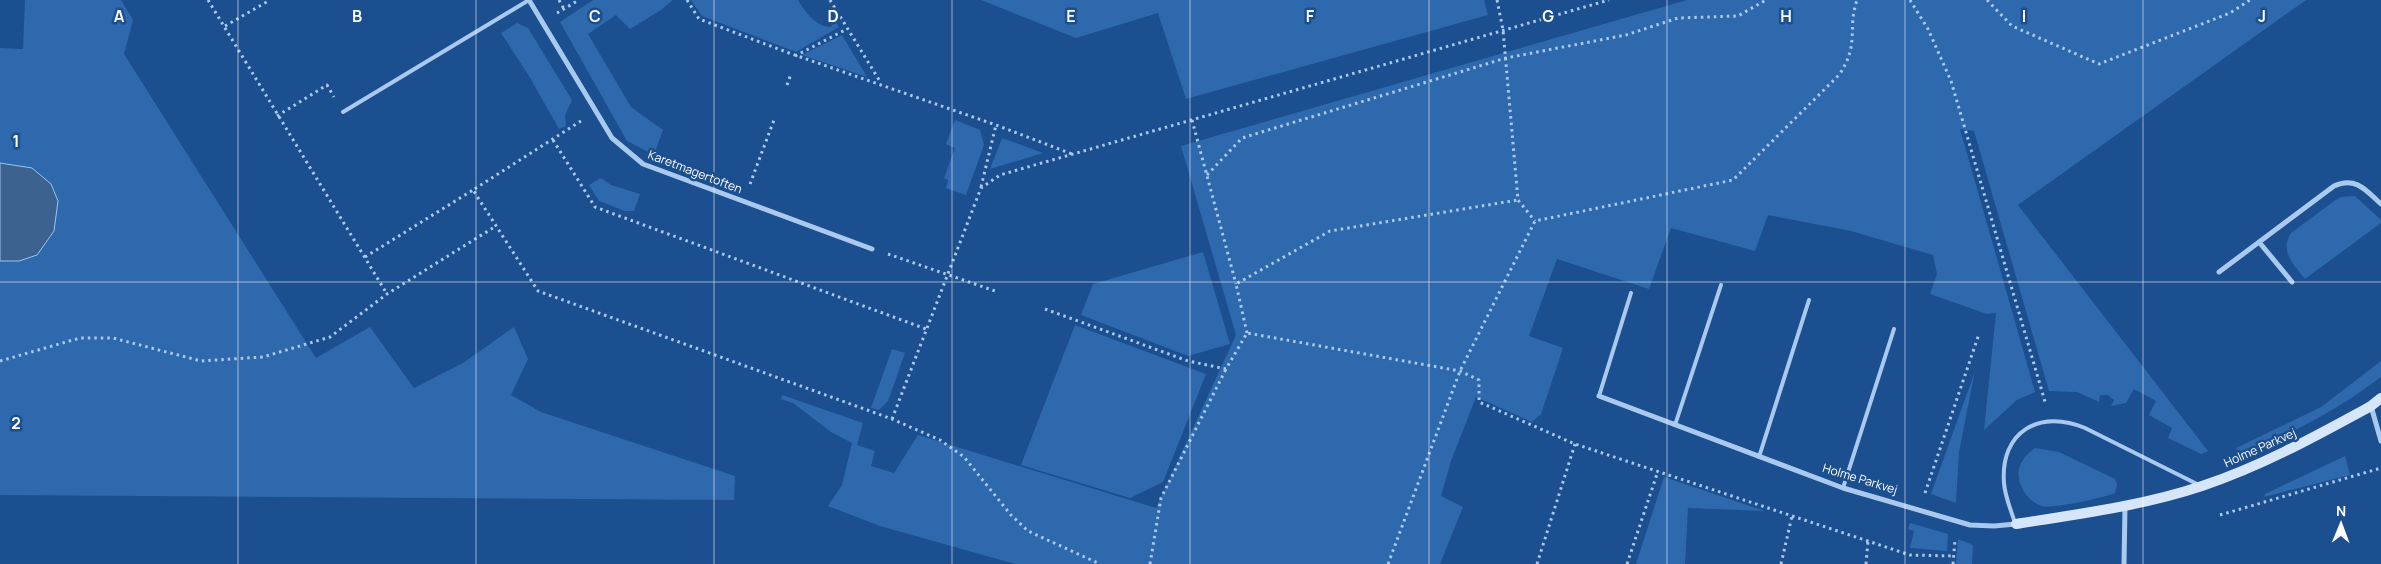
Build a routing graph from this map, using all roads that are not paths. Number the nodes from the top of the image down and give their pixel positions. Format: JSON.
{"nodes":[{"id":1,"x":529,"y":0,"type":"edge"},
{"id":2,"x":343,"y":112,"type":"road end"},
{"id":3,"x":2381,"y":204,"type":"edge"},
{"id":4,"x":2259,"y":242,"type":"junction"},
{"id":5,"x":872,"y":249,"type":"road end"},
{"id":6,"x":2219,"y":272,"type":"dead end"},
{"id":7,"x":2292,"y":282,"type":"dead end"},
{"id":8,"x":1721,"y":285,"type":"dead end"},
{"id":9,"x":1630,"y":293,"type":"dead end"},
{"id":10,"x":1809,"y":300,"type":"dead end"},
{"id":11,"x":1894,"y":329,"type":"dead end"},
{"id":12,"x":1599,"y":396,"type":"joint"},
{"id":13,"x":2381,"y":398,"type":"edge"},
{"id":14,"x":2371,"y":406,"type":"junction"},
{"id":15,"x":1675,"y":425,"type":"junction"},
{"id":16,"x":2381,"y":442,"type":"edge"},
{"id":17,"x":1759,"y":457,"type":"junction"},
{"id":18,"x":2201,"y":486,"type":"junction"},
{"id":19,"x":1843,"y":488,"type":"junction"},
{"id":20,"x":2125,"y":506,"type":"junction"},
{"id":21,"x":2016,"y":524,"type":"junction"},
{"id":22,"x":2124,"y":564,"type":"edge"}],
"edges":[{"from":1,"to":2,"type":"lane"},
{"from":1,"to":5,"type":"street","name":"Karetmagertoften"},
{"from":3,"to":4,"type":"street"},
{"from":4,"to":6,"type":"street"},
{"from":4,"to":7,"type":"street"},
{"from":8,"to":15,"type":"lane"},
{"from":9,"to":12,"type":"lane"},
{"from":10,"to":17,"type":"lane"},
{"from":11,"to":19,"type":"lane"},
{"from":12,"to":15,"type":"street","name":"Holme Parkvej"},
{"from":13,"to":14,"type":"street","name":"Holme Parkvej"},
{"from":14,"to":16,"type":"street"},
{"from":14,"to":18,"type":"street","name":"Holme Parkvej"},
{"from":15,"to":17,"type":"street","name":"Holme Parkvej"},
{"from":17,"to":19,"type":"street","name":"Holme Parkvej"},
{"from":18,"to":20,"type":"street","name":"Holme Parkvej"},
{"from":18,"to":21,"type":"lane"},
{"from":19,"to":21,"type":"street","name":"Holme Parkvej"},
{"from":20,"to":21,"type":"street","name":"Holme Parkvej"},
{"from":20,"to":22,"type":"street"}]}
